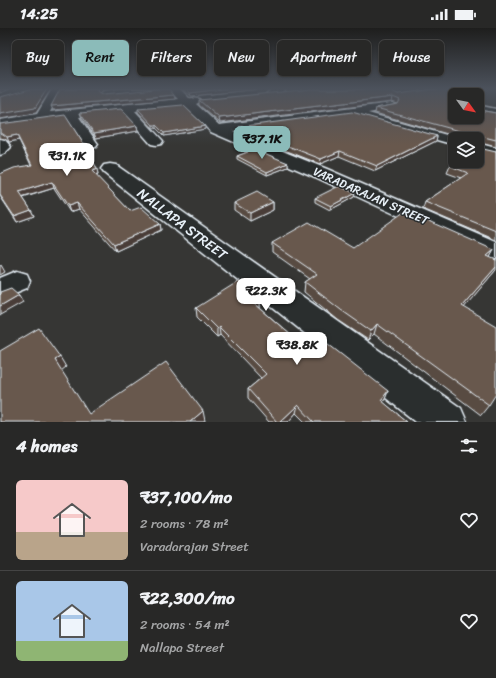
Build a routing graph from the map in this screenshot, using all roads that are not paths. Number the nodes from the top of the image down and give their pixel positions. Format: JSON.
{"nodes":[{"id":1,"x":47,"y":107,"type":"edge"},
{"id":2,"x":193,"y":107,"type":"edge"},
{"id":3,"x":380,"y":107,"type":"edge"},
{"id":4,"x":126,"y":108,"type":"joint"},
{"id":5,"x":484,"y":110,"type":"edge"},
{"id":6,"x":350,"y":111,"type":"junction"},
{"id":7,"x":496,"y":113,"type":"edge"},
{"id":8,"x":71,"y":114,"type":"junction"},
{"id":9,"x":41,"y":117,"type":"junction"},
{"id":10,"x":0,"y":124,"type":"edge"},
{"id":11,"x":216,"y":129,"type":"junction"},
{"id":12,"x":448,"y":140,"type":"edge"},
{"id":13,"x":156,"y":141,"type":"dead end"},
{"id":14,"x":0,"y":144,"type":"edge"},
{"id":15,"x":91,"y":144,"type":"dead end"},
{"id":16,"x":0,"y":150,"type":"edge"},
{"id":17,"x":484,"y":150,"type":"edge"},
{"id":18,"x":496,"y":153,"type":"edge"},
{"id":19,"x":110,"y":169,"type":"dead end"},
{"id":20,"x":496,"y":251,"type":"edge"},
{"id":21,"x":447,"y":422,"type":"edge"}],
"edges":[{"from":1,"to":9,"type":"street"},
{"from":2,"to":11,"type":"street","name":"VARADARAJAN STREET"},
{"from":3,"to":6,"type":"street"},
{"from":4,"to":8,"type":"street"},
{"from":4,"to":13,"type":"street"},
{"from":5,"to":7,"type":"street"},
{"from":6,"to":11,"type":"street"},
{"from":6,"to":12,"type":"street"},
{"from":8,"to":9,"type":"street"},
{"from":8,"to":15,"type":"street"},
{"from":9,"to":10,"type":"street"},
{"from":11,"to":20,"type":"street","name":"VARADARAJAN STREET"},
{"from":14,"to":16,"type":"street"},
{"from":17,"to":18,"type":"street"},
{"from":19,"to":21,"type":"street","name":"NALLAPA STREET"}]}
